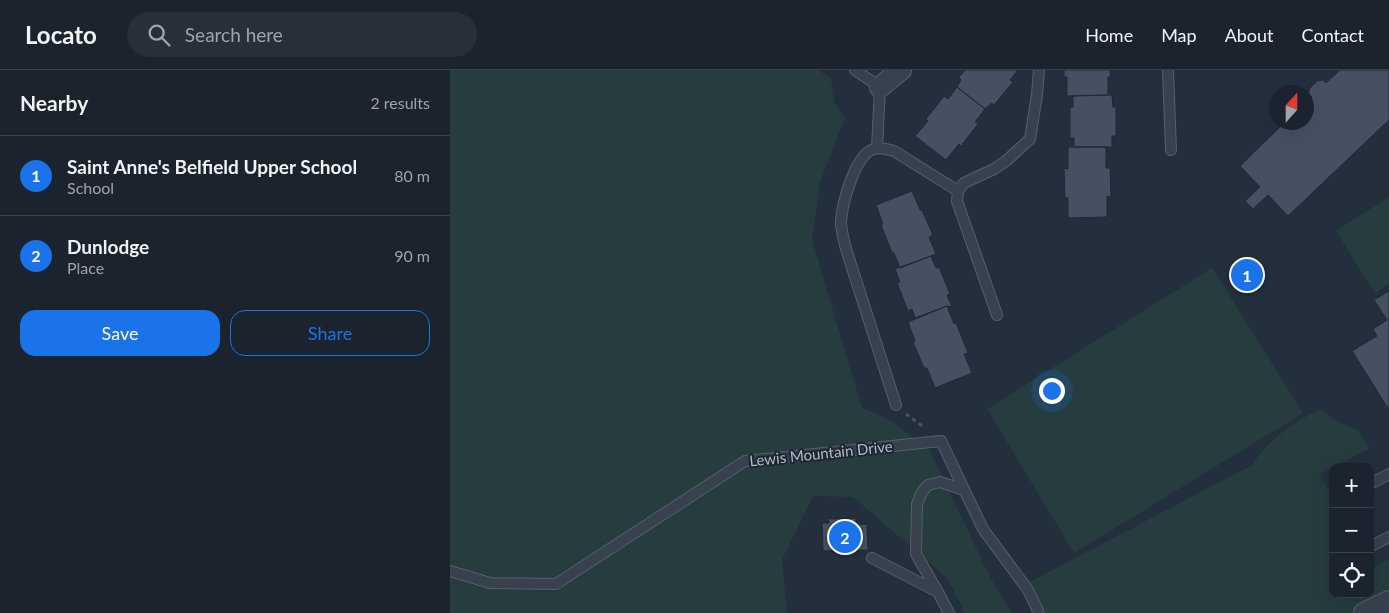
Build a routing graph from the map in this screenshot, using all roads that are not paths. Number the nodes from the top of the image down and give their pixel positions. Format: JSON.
{"nodes":[{"id":1,"x":855,"y":70,"type":"edge"},
{"id":2,"x":895,"y":70,"type":"edge"},
{"id":3,"x":902,"y":70,"type":"edge"},
{"id":4,"x":1039,"y":70,"type":"edge"},
{"id":5,"x":1168,"y":70,"type":"edge"},
{"id":6,"x":880,"y":87,"type":"junction"},
{"id":7,"x":877,"y":148,"type":"junction"},
{"id":8,"x":1171,"y":150,"type":"dead end"},
{"id":9,"x":958,"y":191,"type":"junction"},
{"id":10,"x":997,"y":315,"type":"dead end"},
{"id":11,"x":896,"y":405,"type":"road end"},
{"id":12,"x":1389,"y":474,"type":"edge"},
{"id":13,"x":1374,"y":482,"type":"edge"},
{"id":14,"x":964,"y":490,"type":"junction"},
{"id":15,"x":1389,"y":537,"type":"edge"},
{"id":16,"x":1374,"y":544,"type":"edge"},
{"id":17,"x":872,"y":558,"type":"dead end"},
{"id":18,"x":450,"y":570,"type":"edge"},
{"id":19,"x":938,"y":592,"type":"junction"},
{"id":20,"x":1389,"y":601,"type":"edge"},
{"id":21,"x":1368,"y":612,"type":"edge"},
{"id":22,"x":949,"y":613,"type":"edge"},
{"id":23,"x":1039,"y":613,"type":"edge"}],
"edges":[{"from":1,"to":6,"type":"lane"},
{"from":2,"to":6,"type":"street"},
{"from":3,"to":6,"type":"street"},
{"from":4,"to":9,"type":"lane"},
{"from":5,"to":8,"type":"lane"},
{"from":6,"to":7,"type":"lane"},
{"from":7,"to":9,"type":"lane"},
{"from":7,"to":11,"type":"lane"},
{"from":9,"to":10,"type":"lane"},
{"from":12,"to":13,"type":"lane"},
{"from":14,"to":18,"type":"lane","name":"Lewis Mountain Drive"},
{"from":14,"to":19,"type":"lane"},
{"from":14,"to":23,"type":"lane"},
{"from":15,"to":16,"type":"lane"},
{"from":17,"to":19,"type":"lane"},
{"from":19,"to":22,"type":"lane"},
{"from":20,"to":21,"type":"street"}]}
